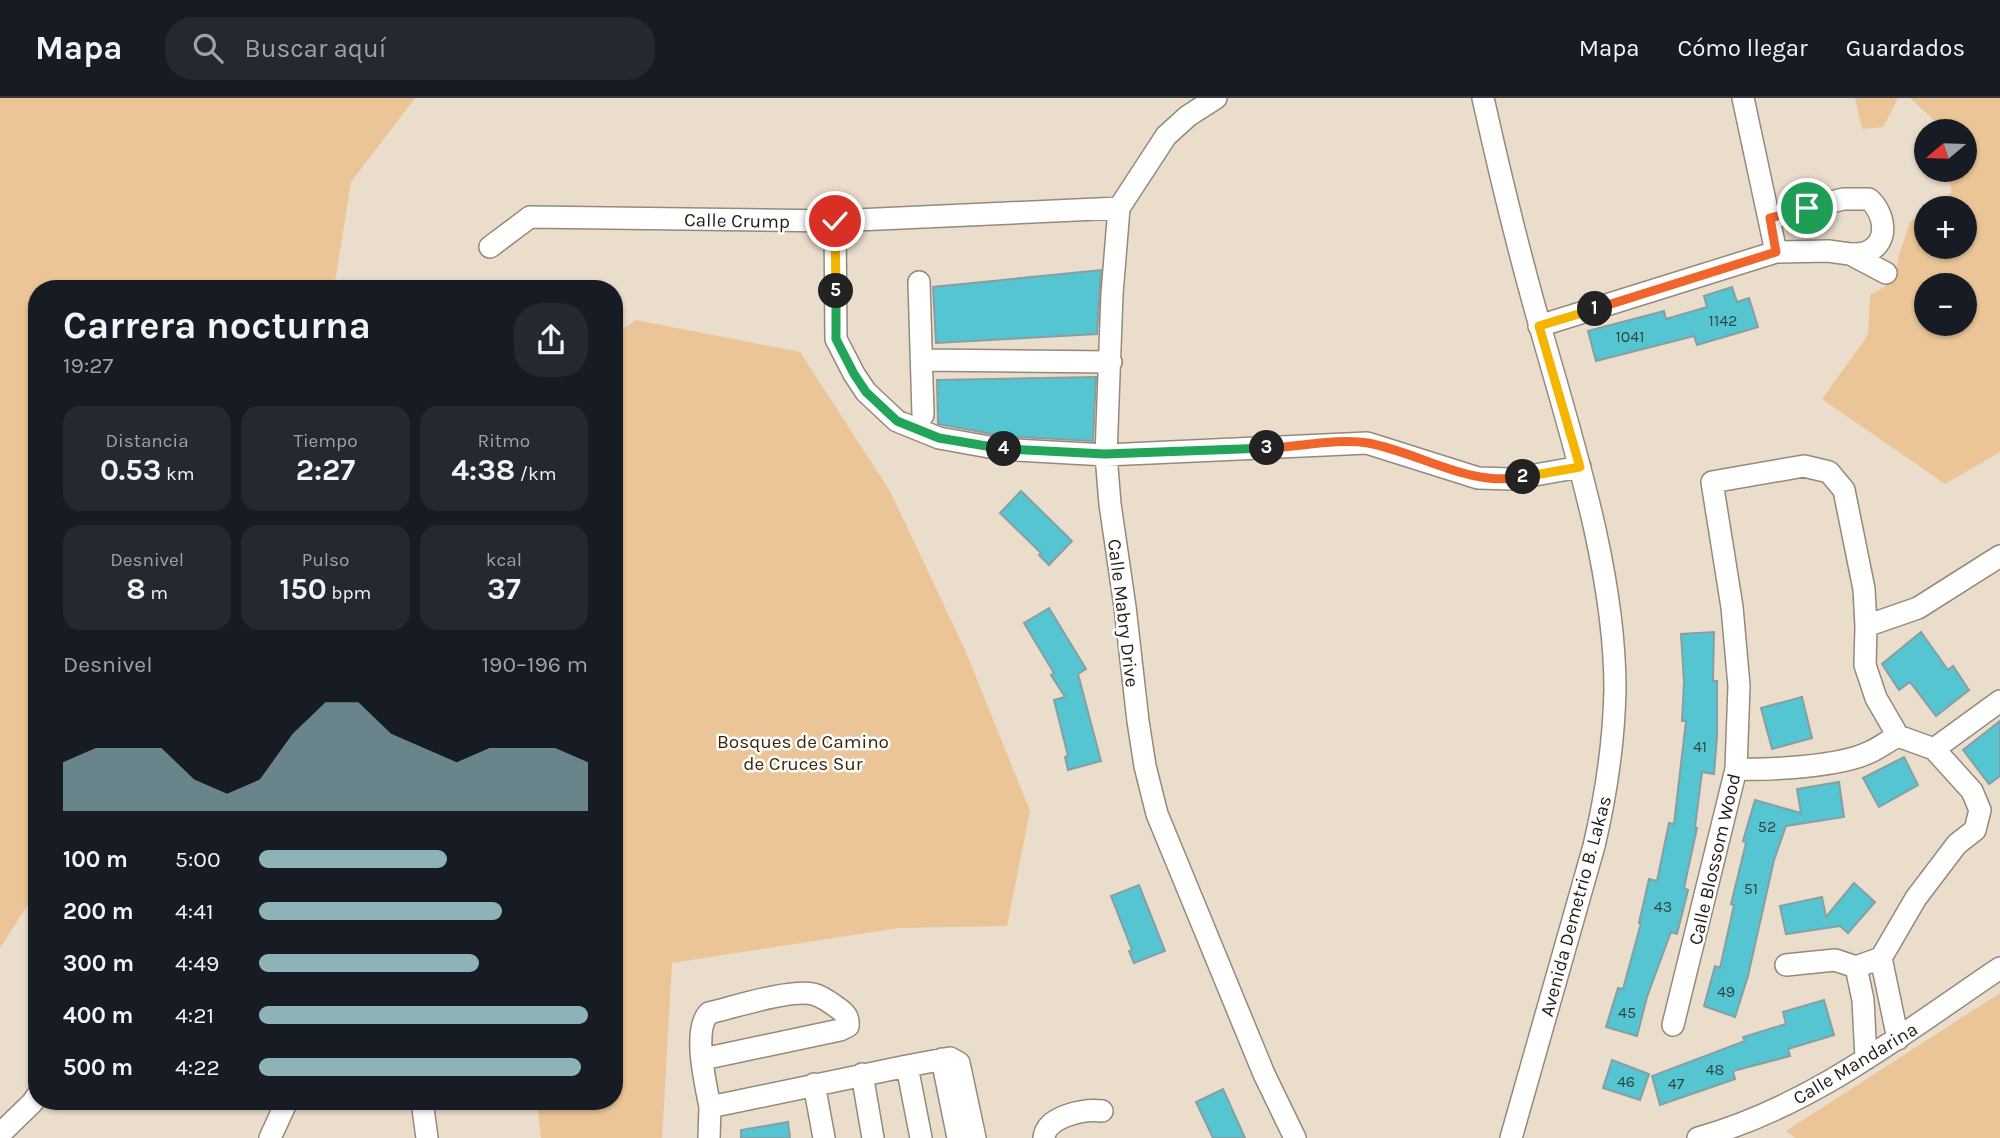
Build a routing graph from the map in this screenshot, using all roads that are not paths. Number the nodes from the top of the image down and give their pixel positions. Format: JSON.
{"nodes":[{"id":1,"x":1216,"y":98,"type":"edge"},
{"id":2,"x":1483,"y":98,"type":"edge"},
{"id":3,"x":1744,"y":98,"type":"edge"},
{"id":4,"x":1119,"y":208,"type":"junction"},
{"id":5,"x":1770,"y":218,"type":"junction"},
{"id":6,"x":835,"y":221,"type":"junction"},
{"id":7,"x":490,"y":247,"type":"dead end"},
{"id":8,"x":1776,"y":252,"type":"junction"},
{"id":9,"x":1850,"y":254,"type":"junction"},
{"id":10,"x":1886,"y":273,"type":"dead end"},
{"id":11,"x":919,"y":282,"type":"dead end"},
{"id":12,"x":1539,"y":326,"type":"junction"},
{"id":13,"x":923,"y":360,"type":"junction"},
{"id":14,"x":1111,"y":362,"type":"junction"},
{"id":15,"x":923,"y":415,"type":"dead end"},
{"id":16,"x":1105,"y":454,"type":"junction"},
{"id":17,"x":1580,"y":467,"type":"junction"},
{"id":18,"x":2000,"y":556,"type":"edge"},
{"id":19,"x":1866,"y":626,"type":"junction"},
{"id":20,"x":2000,"y":701,"type":"edge"},
{"id":21,"x":1898,"y":736,"type":"junction"},
{"id":22,"x":1934,"y":749,"type":"junction"},
{"id":23,"x":1736,"y":768,"type":"junction"},
{"id":24,"x":1881,"y":958,"type":"junction"},
{"id":25,"x":1786,"y":965,"type":"dead end"},
{"id":26,"x":1856,"y":967,"type":"junction"},
{"id":27,"x":2000,"y":968,"type":"edge"},
{"id":28,"x":1673,"y":1025,"type":"dead end"},
{"id":29,"x":1898,"y":1039,"type":"junction"},
{"id":30,"x":703,"y":1059,"type":"junction"},
{"id":31,"x":942,"y":1059,"type":"junction"},
{"id":32,"x":1866,"y":1059,"type":"junction"},
{"id":33,"x":907,"y":1066,"type":"junction"},
{"id":34,"x":862,"y":1074,"type":"junction"},
{"id":35,"x":814,"y":1084,"type":"junction"},
{"id":36,"x":28,"y":1107,"type":"edge"},
{"id":37,"x":710,"y":1107,"type":"junction"},
{"id":38,"x":283,"y":1110,"type":"edge"},
{"id":39,"x":423,"y":1110,"type":"edge"},
{"id":40,"x":1102,"y":1111,"type":"dead end"},
{"id":41,"x":0,"y":1134,"type":"edge"},
{"id":42,"x":270,"y":1138,"type":"edge"},
{"id":43,"x":426,"y":1138,"type":"edge"},
{"id":44,"x":709,"y":1138,"type":"edge"},
{"id":45,"x":824,"y":1138,"type":"edge"},
{"id":46,"x":873,"y":1138,"type":"edge"},
{"id":47,"x":921,"y":1138,"type":"edge"},
{"id":48,"x":958,"y":1138,"type":"edge"},
{"id":49,"x":975,"y":1138,"type":"edge"},
{"id":50,"x":1044,"y":1138,"type":"edge"},
{"id":51,"x":1295,"y":1138,"type":"edge"},
{"id":52,"x":1510,"y":1138,"type":"edge"},
{"id":53,"x":1698,"y":1138,"type":"edge"}],
"edges":[{"from":1,"to":4,"type":"street","name":"Calle Mabry Drive"},
{"from":2,"to":12,"type":"street","name":"Avenida Demetrio B. Lakas"},
{"from":3,"to":5,"type":"street"},
{"from":4,"to":6,"type":"street","name":"Calle Crump"},
{"from":4,"to":14,"type":"street","name":"Calle Mabry Drive"},
{"from":5,"to":8,"type":"street"},
{"from":5,"to":9,"type":"street"},
{"from":6,"to":7,"type":"street","name":"Calle Crump"},
{"from":6,"to":16,"type":"street"},
{"from":8,"to":9,"type":"street"},
{"from":8,"to":12,"type":"street"},
{"from":9,"to":10,"type":"street"},
{"from":11,"to":13,"type":"street"},
{"from":12,"to":17,"type":"street","name":"Avenida Demetrio B. Lakas"},
{"from":13,"to":14,"type":"street"},
{"from":13,"to":15,"type":"street"},
{"from":14,"to":16,"type":"street","name":"Calle Mabry Drive"},
{"from":16,"to":17,"type":"street"},
{"from":16,"to":51,"type":"street","name":"Calle Mabry Drive"},
{"from":17,"to":52,"type":"street","name":"Avenida Demetrio B. Lakas"},
{"from":18,"to":19,"type":"street"},
{"from":19,"to":21,"type":"street"},
{"from":19,"to":23,"type":"street","name":"Calle Blossom Wood"},
{"from":20,"to":22,"type":"street"},
{"from":21,"to":22,"type":"street"},
{"from":21,"to":23,"type":"street"},
{"from":22,"to":24,"type":"street"},
{"from":23,"to":28,"type":"street","name":"Calle Blossom Wood"},
{"from":24,"to":26,"type":"street"},
{"from":24,"to":29,"type":"street"},
{"from":25,"to":26,"type":"street"},
{"from":26,"to":32,"type":"street"},
{"from":27,"to":29,"type":"street","name":"Calle Mandarina"},
{"from":29,"to":32,"type":"street","name":"Calle Mandarina"},
{"from":30,"to":30,"type":"street"},
{"from":30,"to":37,"type":"street"},
{"from":31,"to":33,"type":"street"},
{"from":31,"to":48,"type":"street"},
{"from":31,"to":49,"type":"street"},
{"from":32,"to":53,"type":"street","name":"Calle Mandarina"},
{"from":33,"to":34,"type":"street"},
{"from":33,"to":47,"type":"street"},
{"from":34,"to":35,"type":"street"},
{"from":34,"to":46,"type":"street"},
{"from":35,"to":37,"type":"street"},
{"from":35,"to":45,"type":"street"},
{"from":36,"to":41,"type":"street"},
{"from":37,"to":44,"type":"street"},
{"from":38,"to":42,"type":"street"},
{"from":39,"to":43,"type":"street"},
{"from":40,"to":50,"type":"street"}]}
